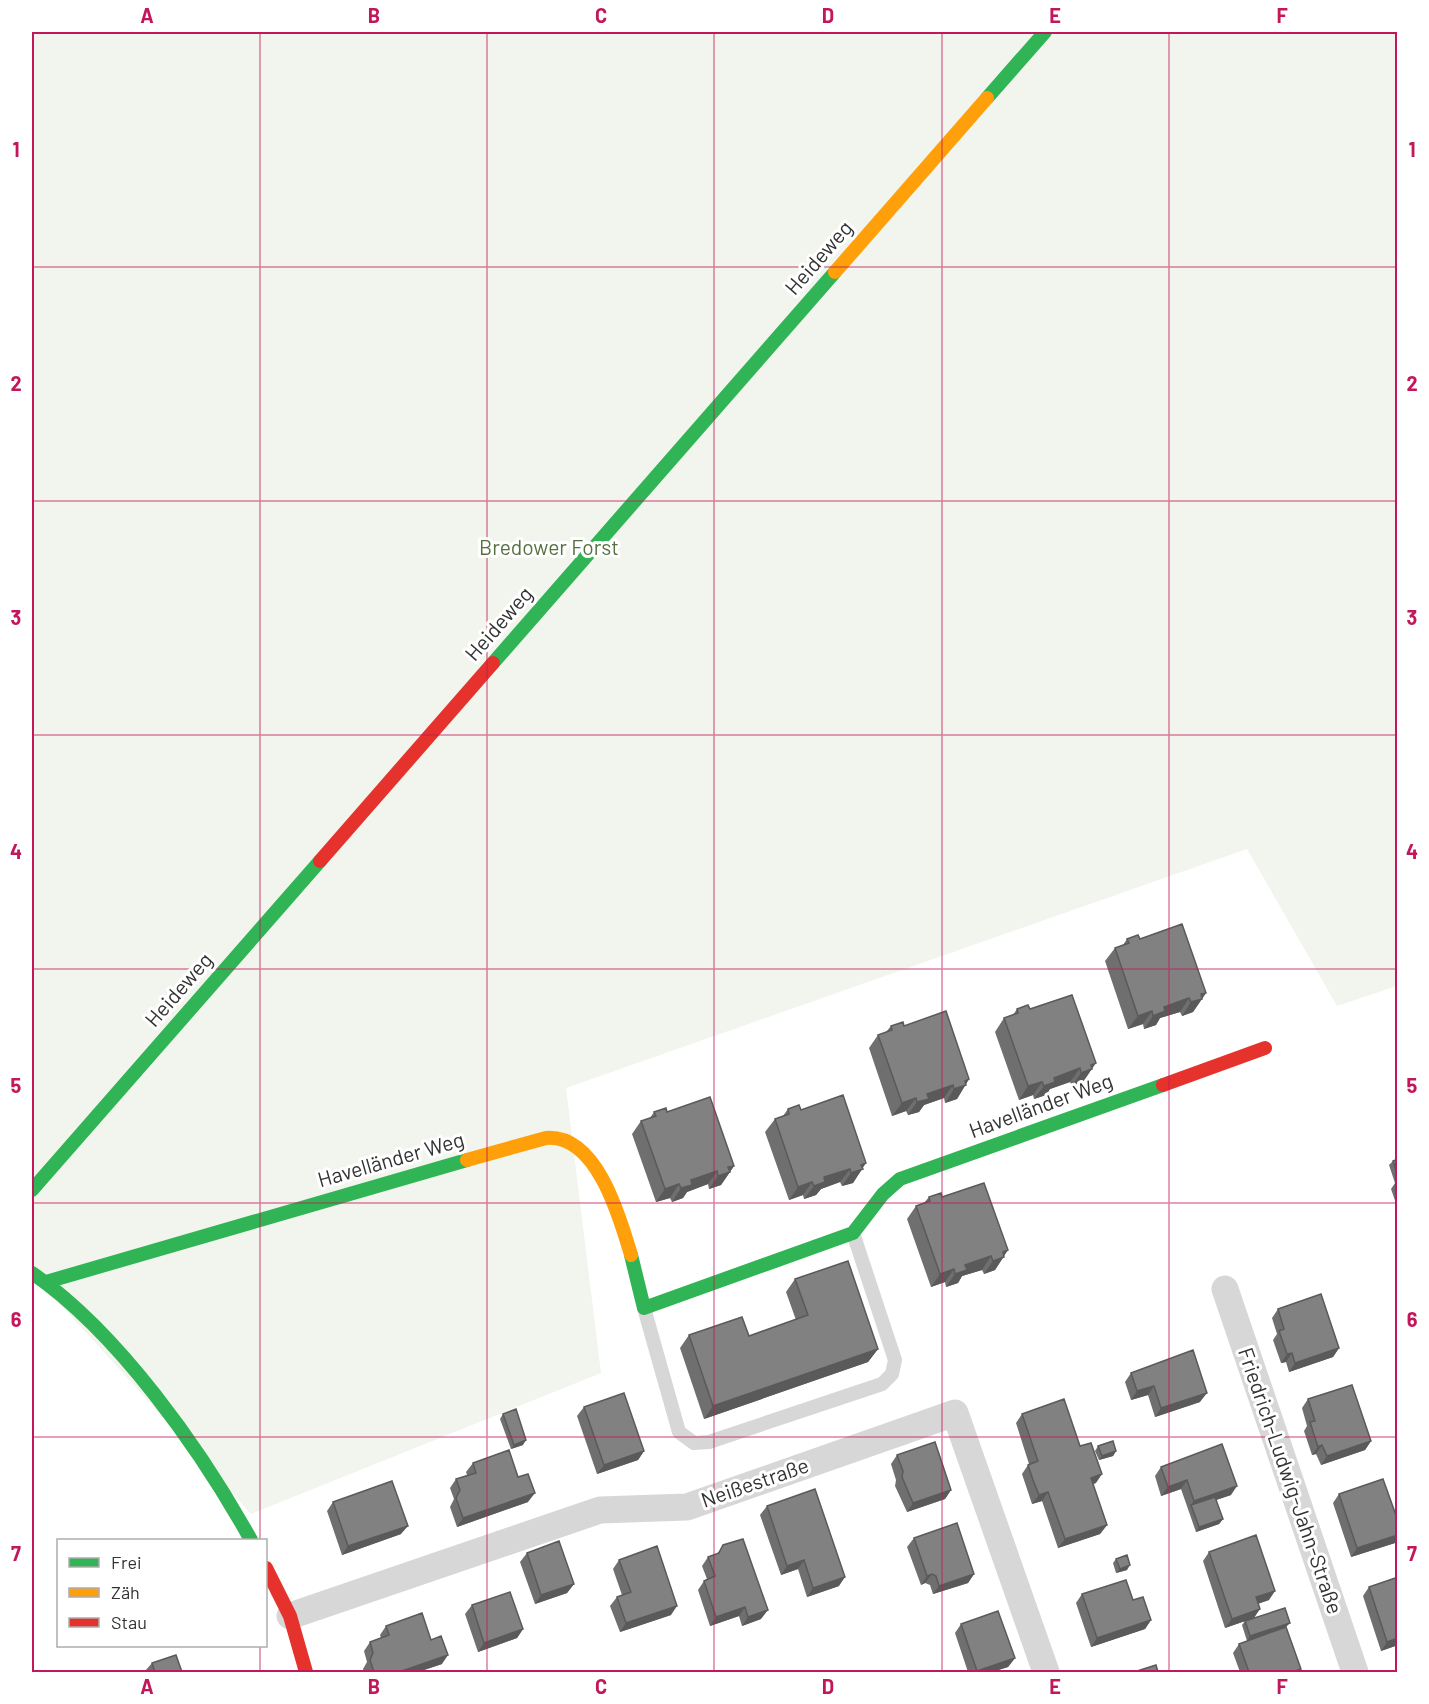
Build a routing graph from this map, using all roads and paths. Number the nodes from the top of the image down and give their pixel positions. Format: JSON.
{"nodes":[{"id":1,"x":1045,"y":32,"type":"edge"},
{"id":2,"x":1265,"y":1047,"type":"dead end"},
{"id":3,"x":32,"y":1190,"type":"edge"},
{"id":4,"x":853,"y":1233,"type":"junction"},
{"id":5,"x":32,"y":1273,"type":"edge"},
{"id":6,"x":46,"y":1282,"type":"junction"},
{"id":7,"x":1225,"y":1289,"type":"dead end"},
{"id":8,"x":644,"y":1308,"type":"junction"},
{"id":9,"x":250,"y":1539,"type":"edge"},
{"id":10,"x":267,"y":1570,"type":"edge"},
{"id":11,"x":290,"y":1616,"type":"junction"},
{"id":12,"x":306,"y":1672,"type":"edge"},
{"id":13,"x":1046,"y":1672,"type":"edge"},
{"id":14,"x":1355,"y":1672,"type":"edge"}],
"edges":[{"from":1,"to":3,"type":"street","name":"Heideweg"},
{"from":2,"to":4,"type":"street","name":"Havelländer Weg"},
{"from":4,"to":8,"type":"street"},
{"from":4,"to":8,"type":"lane","name":"Havelländer Weg"},
{"from":5,"to":6,"type":"street"},
{"from":6,"to":8,"type":"street","name":"Havelländer Weg"},
{"from":6,"to":9,"type":"street"},
{"from":7,"to":14,"type":"street","name":"Friedrich-Ludwig-Jahn-Straße"},
{"from":10,"to":11,"type":"street"},
{"from":11,"to":12,"type":"street"},
{"from":11,"to":13,"type":"street","name":"Neißestraße"}]}
